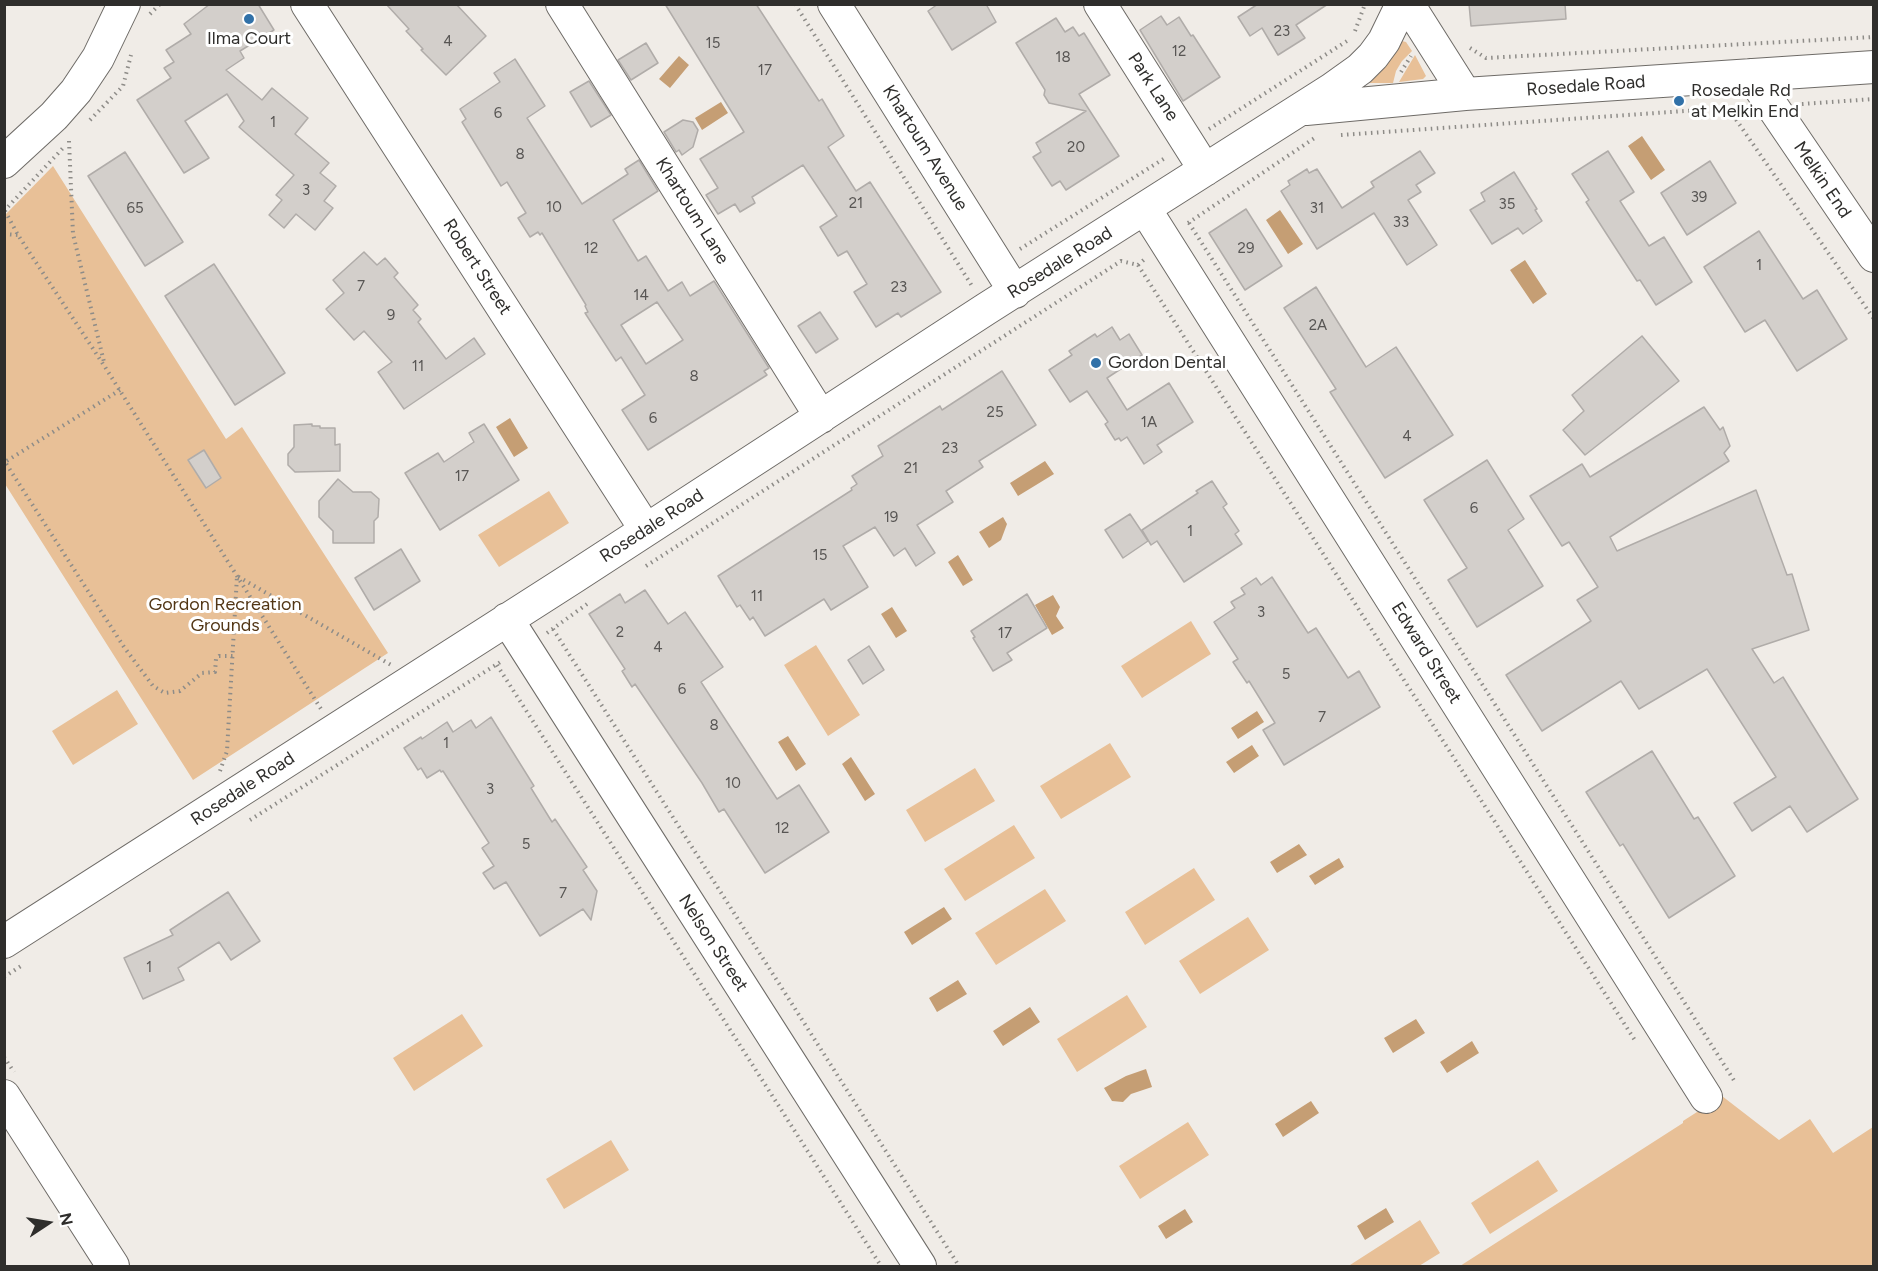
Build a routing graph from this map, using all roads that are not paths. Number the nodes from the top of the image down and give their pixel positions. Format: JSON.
{"nodes":[{"id":1,"x":124,"y":4,"type":"edge"},
{"id":2,"x":308,"y":4,"type":"edge"},
{"id":3,"x":562,"y":4,"type":"edge"},
{"id":4,"x":834,"y":4,"type":"edge"},
{"id":5,"x":1100,"y":4,"type":"edge"},
{"id":6,"x":1402,"y":4,"type":"edge"},
{"id":7,"x":1408,"y":4,"type":"edge"},
{"id":8,"x":1874,"y":67,"type":"edge"},
{"id":9,"x":1751,"y":75,"type":"junction"},
{"id":10,"x":1466,"y":94,"type":"junction"},
{"id":11,"x":1299,"y":110,"type":"junction"},
{"id":12,"x":4,"y":162,"type":"edge"},
{"id":13,"x":1205,"y":170,"type":"junction"},
{"id":14,"x":1145,"y":209,"type":"junction"},
{"id":15,"x":1874,"y":256,"type":"edge"},
{"id":16,"x":1015,"y":292,"type":"junction"},
{"id":17,"x":821,"y":417,"type":"junction"},
{"id":18,"x":646,"y":530,"type":"junction"},
{"id":19,"x":507,"y":619,"type":"junction"},
{"id":20,"x":14,"y":953,"type":"edge"},
{"id":21,"x":4,"y":1096,"type":"edge"},
{"id":22,"x":1706,"y":1097,"type":"dead end"},
{"id":23,"x":113,"y":1266,"type":"edge"},
{"id":24,"x":920,"y":1266,"type":"edge"}],
"edges":[{"from":1,"to":12,"type":"street"},
{"from":2,"to":18,"type":"street","name":"Robert Street"},
{"from":3,"to":17,"type":"street","name":"Khartoum Lane"},
{"from":4,"to":16,"type":"street","name":"Khartoum Avenue"},
{"from":5,"to":13,"type":"street","name":"Park Lane"},
{"from":6,"to":11,"type":"street","name":"Rosedale Road"},
{"from":7,"to":10,"type":"street"},
{"from":8,"to":9,"type":"street","name":"Rosedale Road"},
{"from":9,"to":10,"type":"street","name":"Rosedale Road"},
{"from":9,"to":15,"type":"street","name":"Melkin End"},
{"from":10,"to":11,"type":"street","name":"Rosedale Road"},
{"from":11,"to":13,"type":"street","name":"Rosedale Road"},
{"from":13,"to":14,"type":"street","name":"Rosedale Road"},
{"from":14,"to":16,"type":"street","name":"Rosedale Road"},
{"from":14,"to":22,"type":"street","name":"Edward Street"},
{"from":16,"to":17,"type":"street","name":"Rosedale Road"},
{"from":17,"to":18,"type":"street","name":"Rosedale Road"},
{"from":18,"to":19,"type":"street","name":"Rosedale Road"},
{"from":19,"to":20,"type":"street","name":"Rosedale Road"},
{"from":19,"to":24,"type":"street","name":"Nelson Street"},
{"from":21,"to":23,"type":"street"}]}
